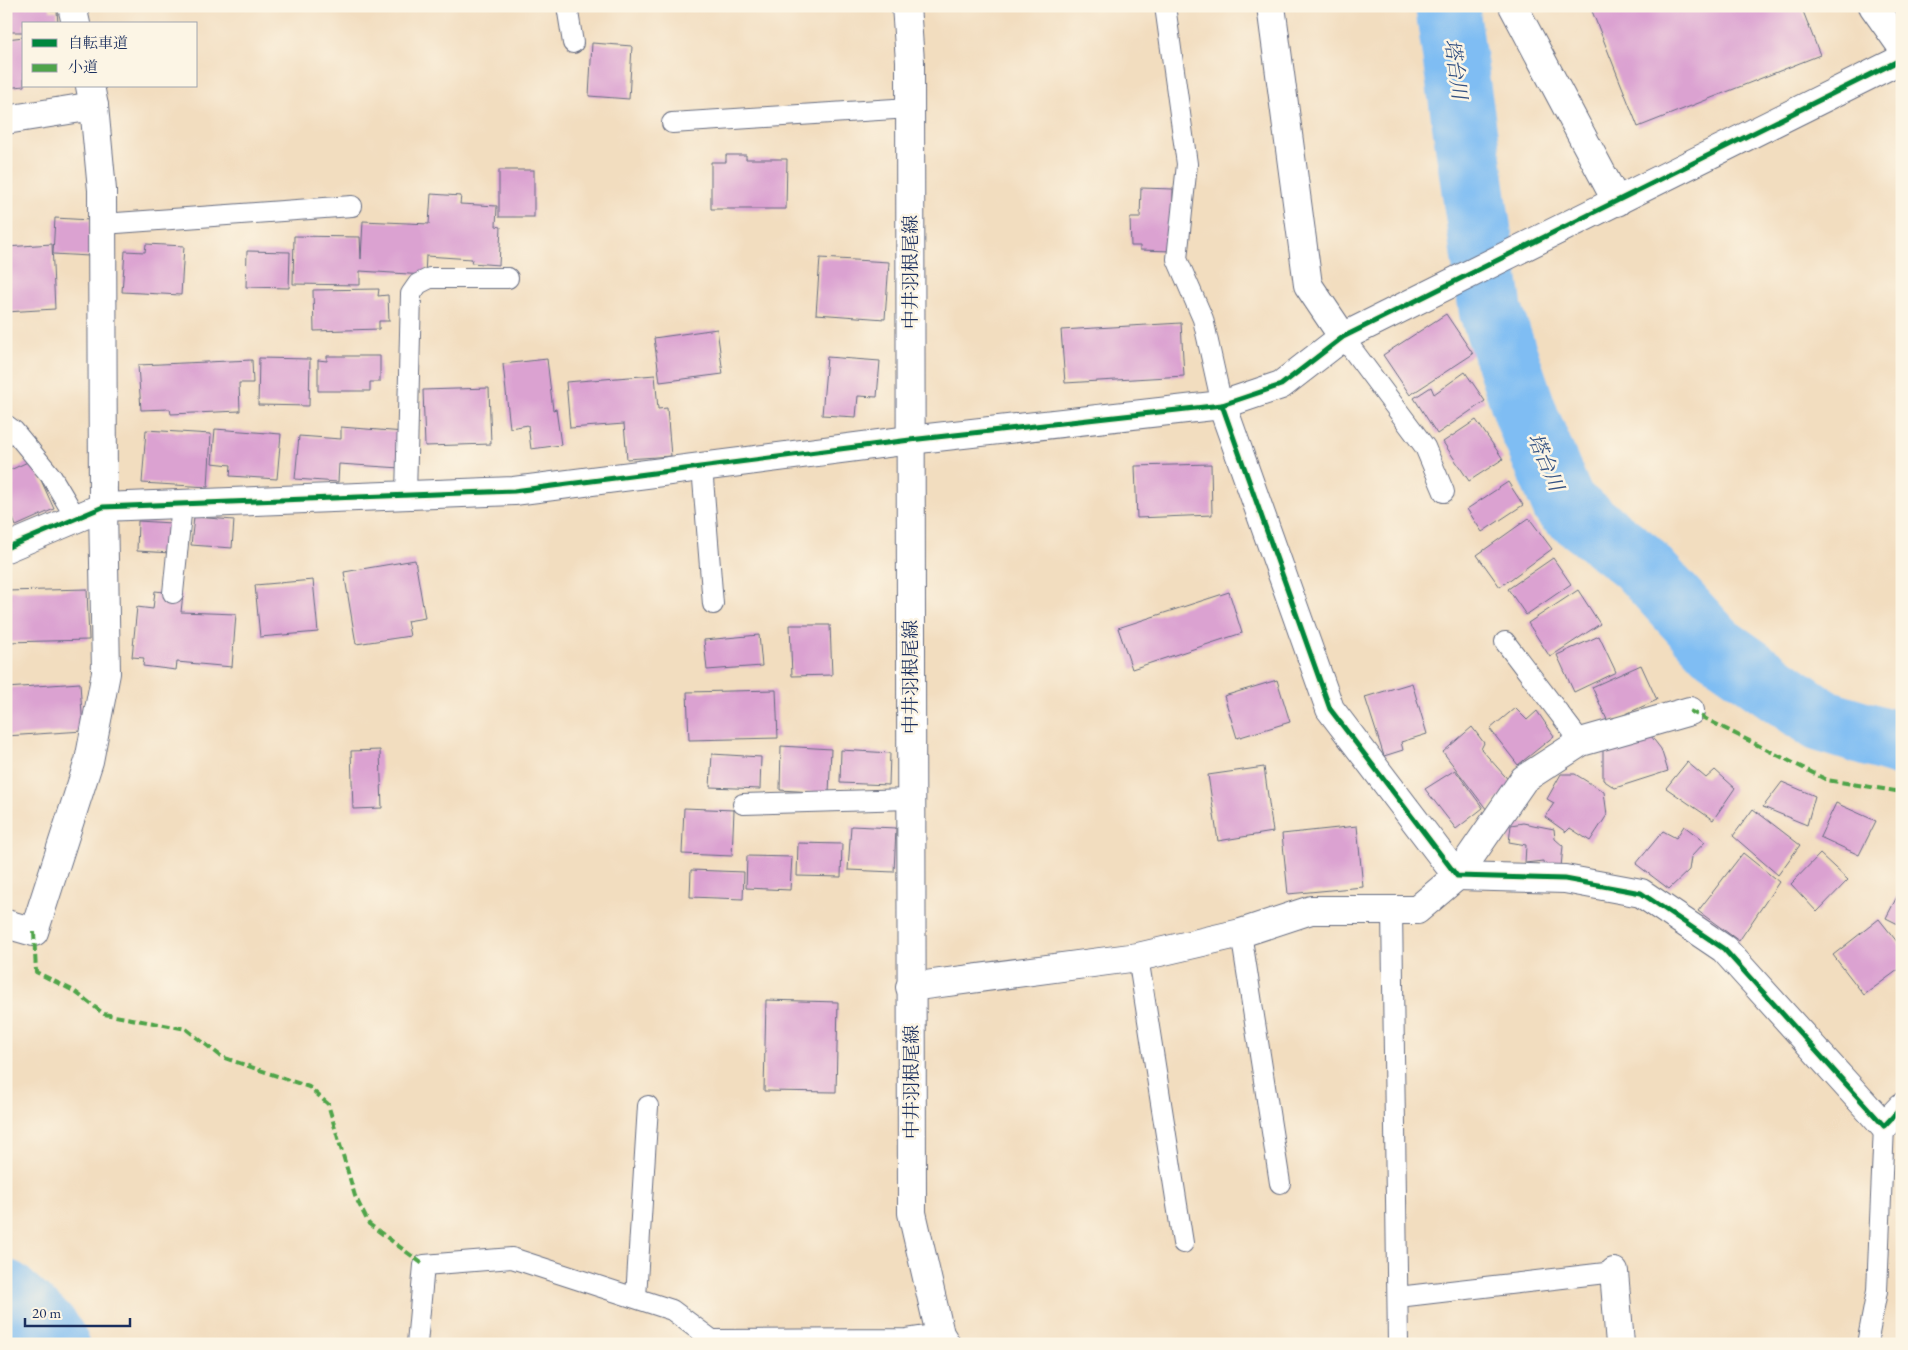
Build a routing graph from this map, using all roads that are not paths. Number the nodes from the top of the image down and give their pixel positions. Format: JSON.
{"nodes":[{"id":1,"x":72,"y":6,"type":"edge"},
{"id":2,"x":567,"y":6,"type":"edge"},
{"id":3,"x":906,"y":6,"type":"edge"},
{"id":4,"x":1165,"y":6,"type":"edge"},
{"id":5,"x":1271,"y":6,"type":"edge"},
{"id":6,"x":1512,"y":6,"type":"edge"},
{"id":7,"x":1874,"y":6,"type":"edge"},
{"id":8,"x":76,"y":22,"type":"edge"},
{"id":9,"x":572,"y":43,"type":"dead end"},
{"id":10,"x":1902,"y":47,"type":"edge"},
{"id":11,"x":1902,"y":59,"type":"edge"},
{"id":12,"x":92,"y":96,"type":"edge"},
{"id":13,"x":910,"y":108,"type":"junction"},
{"id":14,"x":6,"y":120,"type":"edge"},
{"id":15,"x":672,"y":122,"type":"dead end"},
{"id":16,"x":1617,"y":202,"type":"junction"},
{"id":17,"x":352,"y":206,"type":"dead end"},
{"id":18,"x":102,"y":224,"type":"junction"},
{"id":19,"x":508,"y":278,"type":"dead end"},
{"id":20,"x":1343,"y":337,"type":"junction"},
{"id":21,"x":1222,"y":406,"type":"junction"},
{"id":22,"x":6,"y":425,"type":"edge"},
{"id":23,"x":910,"y":440,"type":"junction"},
{"id":24,"x":702,"y":466,"type":"junction"},
{"id":25,"x":1444,"y":492,"type":"dead end"},
{"id":26,"x":406,"y":495,"type":"junction"},
{"id":27,"x":182,"y":504,"type":"junction"},
{"id":28,"x":103,"y":507,"type":"junction"},
{"id":29,"x":76,"y":518,"type":"junction"},
{"id":30,"x":6,"y":548,"type":"edge"},
{"id":31,"x":173,"y":593,"type":"dead end"},
{"id":32,"x":713,"y":604,"type":"dead end"},
{"id":33,"x":1506,"y":642,"type":"dead end"},
{"id":34,"x":1690,"y":711,"type":"dead end"},
{"id":35,"x":1581,"y":742,"type":"junction"},
{"id":36,"x":910,"y":799,"type":"junction"},
{"id":37,"x":743,"y":804,"type":"dead end"},
{"id":38,"x":1457,"y":876,"type":"junction"},
{"id":39,"x":1392,"y":910,"type":"junction"},
{"id":40,"x":6,"y":924,"type":"edge"},
{"id":41,"x":1241,"y":933,"type":"junction"},
{"id":42,"x":1138,"y":957,"type":"junction"},
{"id":43,"x":910,"y":987,"type":"junction"},
{"id":44,"x":648,"y":1106,"type":"dead end"},
{"id":45,"x":1893,"y":1116,"type":"edge"},
{"id":46,"x":1280,"y":1183,"type":"dead end"},
{"id":47,"x":1183,"y":1243,"type":"dead end"},
{"id":48,"x":1614,"y":1272,"type":"joint"},
{"id":49,"x":636,"y":1297,"type":"junction"},
{"id":50,"x":1398,"y":1297,"type":"junction"},
{"id":51,"x":943,"y":1339,"type":"edge"},
{"id":52,"x":712,"y":1342,"type":"edge"},
{"id":53,"x":418,"y":1344,"type":"edge"},
{"id":54,"x":1398,"y":1344,"type":"edge"},
{"id":55,"x":1620,"y":1344,"type":"edge"},
{"id":56,"x":1868,"y":1344,"type":"edge"}],
"edges":[{"from":1,"to":8,"type":"street"},
{"from":2,"to":9,"type":"lane"},
{"from":3,"to":13,"type":"street","name":"中井羽根尾線"},
{"from":4,"to":21,"type":"lane"},
{"from":5,"to":20,"type":"street"},
{"from":6,"to":16,"type":"street"},
{"from":7,"to":10,"type":"street"},
{"from":11,"to":16,"type":"street"},
{"from":12,"to":14,"type":"street"},
{"from":12,"to":18,"type":"street"},
{"from":13,"to":15,"type":"lane"},
{"from":13,"to":23,"type":"street","name":"中井羽根尾線"},
{"from":16,"to":20,"type":"street"},
{"from":17,"to":18,"type":"lane"},
{"from":18,"to":28,"type":"street"},
{"from":19,"to":26,"type":"lane"},
{"from":20,"to":21,"type":"street"},
{"from":20,"to":25,"type":"lane"},
{"from":21,"to":23,"type":"street"},
{"from":21,"to":38,"type":"street"},
{"from":22,"to":29,"type":"lane"},
{"from":23,"to":24,"type":"street"},
{"from":23,"to":36,"type":"street","name":"中井羽根尾線"},
{"from":24,"to":26,"type":"street"},
{"from":24,"to":32,"type":"lane"},
{"from":26,"to":27,"type":"street"},
{"from":27,"to":28,"type":"street"},
{"from":27,"to":31,"type":"lane"},
{"from":28,"to":29,"type":"street"},
{"from":28,"to":40,"type":"street"},
{"from":29,"to":30,"type":"street"},
{"from":33,"to":35,"type":"lane"},
{"from":34,"to":35,"type":"street"},
{"from":35,"to":38,"type":"street"},
{"from":36,"to":37,"type":"lane"},
{"from":36,"to":43,"type":"street","name":"中井羽根尾線"},
{"from":38,"to":39,"type":"street"},
{"from":38,"to":45,"type":"street"},
{"from":39,"to":41,"type":"street"},
{"from":39,"to":50,"type":"lane"},
{"from":41,"to":42,"type":"street"},
{"from":41,"to":46,"type":"lane"},
{"from":42,"to":43,"type":"street"},
{"from":42,"to":47,"type":"lane"},
{"from":43,"to":51,"type":"street","name":"中井羽根尾線"},
{"from":44,"to":49,"type":"lane"},
{"from":45,"to":56,"type":"lane"},
{"from":48,"to":50,"type":"lane"},
{"from":48,"to":55,"type":"street"},
{"from":49,"to":52,"type":"lane"},
{"from":49,"to":53,"type":"lane"},
{"from":50,"to":54,"type":"lane"},
{"from":51,"to":52,"type":"lane"}]}
